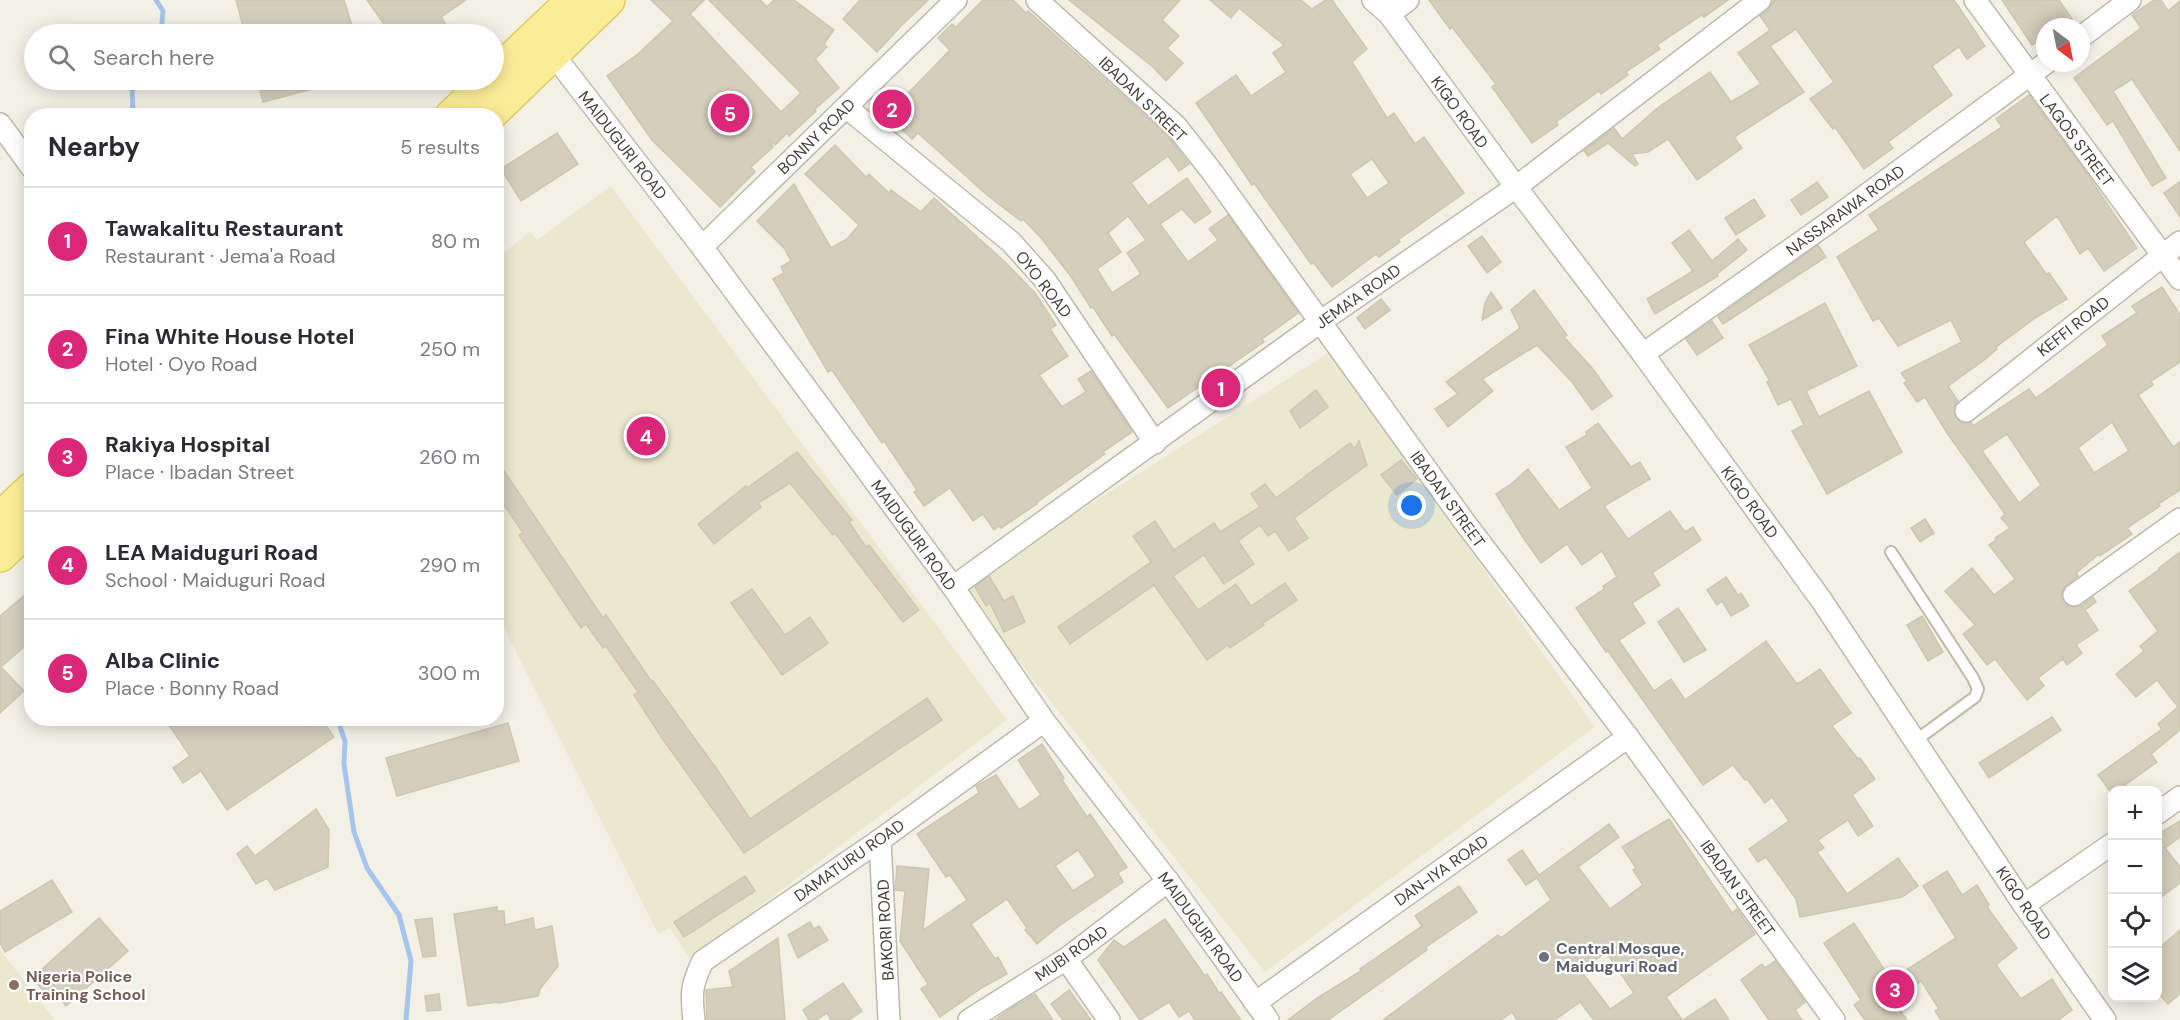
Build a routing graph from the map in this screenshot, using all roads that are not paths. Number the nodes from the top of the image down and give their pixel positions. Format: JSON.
{"nodes":[{"id":1,"x":574,"y":0,"type":"edge"},
{"id":2,"x":608,"y":0,"type":"edge"},
{"id":3,"x":956,"y":0,"type":"edge"},
{"id":4,"x":1037,"y":0,"type":"edge"},
{"id":5,"x":1408,"y":0,"type":"edge"},
{"id":6,"x":1760,"y":0,"type":"edge"},
{"id":7,"x":1975,"y":0,"type":"edge"},
{"id":8,"x":2130,"y":0,"type":"edge"},
{"id":9,"x":1381,"y":7,"type":"edge"},
{"id":10,"x":2090,"y":30,"type":"edge"},
{"id":11,"x":553,"y":54,"type":"junction"},
{"id":12,"x":504,"y":66,"type":"edge"},
{"id":13,"x":2036,"y":71,"type":"edge"},
{"id":14,"x":2029,"y":76,"type":"junction"},
{"id":15,"x":479,"y":90,"type":"edge"},
{"id":16,"x":846,"y":107,"type":"junction"},
{"id":17,"x":460,"y":108,"type":"edge"},
{"id":18,"x":496,"y":108,"type":"edge"},
{"id":19,"x":0,"y":124,"type":"edge"},
{"id":20,"x":24,"y":157,"type":"edge"},
{"id":21,"x":1516,"y":187,"type":"junction"},
{"id":22,"x":2180,"y":242,"type":"edge"},
{"id":23,"x":702,"y":248,"type":"junction"},
{"id":24,"x":2162,"y":255,"type":"junction"},
{"id":25,"x":2180,"y":279,"type":"edge"},
{"id":26,"x":1320,"y":322,"type":"junction"},
{"id":27,"x":1643,"y":354,"type":"junction"},
{"id":28,"x":1966,"y":411,"type":"dead end"},
{"id":29,"x":1155,"y":443,"type":"junction"},
{"id":30,"x":24,"y":499,"type":"edge"},
{"id":31,"x":9,"y":517,"type":"edge"},
{"id":32,"x":2180,"y":519,"type":"edge"},
{"id":33,"x":1891,"y":552,"type":"dead end"},
{"id":34,"x":0,"y":555,"type":"edge"},
{"id":35,"x":953,"y":588,"type":"junction"},
{"id":36,"x":2074,"y":595,"type":"dead end"},
{"id":37,"x":1044,"y":722,"type":"junction"},
{"id":38,"x":1628,"y":737,"type":"junction"},
{"id":39,"x":1915,"y":741,"type":"junction"},
{"id":40,"x":2180,"y":797,"type":"edge"},
{"id":41,"x":2162,"y":810,"type":"edge"},
{"id":42,"x":880,"y":840,"type":"junction"},
{"id":43,"x":2108,"y":847,"type":"edge"},
{"id":44,"x":1168,"y":881,"type":"junction"},
{"id":45,"x":2024,"y":905,"type":"junction"},
{"id":46,"x":1066,"y":959,"type":"junction"},
{"id":47,"x":1255,"y":1003,"type":"junction"},
{"id":48,"x":694,"y":1020,"type":"edge"},
{"id":49,"x":890,"y":1020,"type":"edge"},
{"id":50,"x":969,"y":1020,"type":"edge"},
{"id":51,"x":1108,"y":1020,"type":"edge"},
{"id":52,"x":1268,"y":1020,"type":"edge"},
{"id":53,"x":1834,"y":1020,"type":"edge"},
{"id":54,"x":2105,"y":1020,"type":"edge"}],
"edges":[{"from":1,"to":12,"type":"main road"},
{"from":2,"to":11,"type":"main road"},
{"from":3,"to":16,"type":"street","name":"BONNY ROAD"},
{"from":4,"to":26,"type":"street","name":"IBADAN STREET"},
{"from":5,"to":9,"type":"street"},
{"from":6,"to":21,"type":"street","name":"JEMA'A ROAD"},
{"from":7,"to":14,"type":"street","name":"LAGOS STREET"},
{"from":8,"to":10,"type":"street"},
{"from":9,"to":21,"type":"street","name":"KIGO ROAD"},
{"from":11,"to":18,"type":"main road"},
{"from":11,"to":23,"type":"street","name":"MAIDUGURI ROAD"},
{"from":13,"to":14,"type":"street","name":"NASSARAWA ROAD"},
{"from":14,"to":24,"type":"street","name":"LAGOS STREET"},
{"from":14,"to":27,"type":"street","name":"NASSARAWA ROAD"},
{"from":15,"to":17,"type":"main road"},
{"from":16,"to":23,"type":"street","name":"BONNY ROAD"},
{"from":16,"to":29,"type":"street","name":"OYO ROAD"},
{"from":19,"to":20,"type":"street"},
{"from":21,"to":26,"type":"street","name":"JEMA'A ROAD"},
{"from":21,"to":27,"type":"street","name":"KIGO ROAD"},
{"from":22,"to":24,"type":"street","name":"KEFFI ROAD"},
{"from":23,"to":35,"type":"street","name":"MAIDUGURI ROAD"},
{"from":24,"to":25,"type":"street","name":"LAGOS STREET"},
{"from":24,"to":28,"type":"street","name":"KEFFI ROAD"},
{"from":26,"to":29,"type":"street","name":"JEMA'A ROAD"},
{"from":26,"to":38,"type":"street","name":"IBADAN STREET"},
{"from":27,"to":39,"type":"street","name":"KIGO ROAD"},
{"from":29,"to":35,"type":"street","name":"JEMA'A ROAD"},
{"from":30,"to":31,"type":"main road"},
{"from":31,"to":34,"type":"main road"},
{"from":32,"to":36,"type":"street"},
{"from":33,"to":39,"type":"lane"},
{"from":35,"to":37,"type":"street","name":"MAIDUGURI ROAD"},
{"from":37,"to":42,"type":"street","name":"DAMATURU ROAD"},
{"from":37,"to":44,"type":"street","name":"MAIDUGURI ROAD"},
{"from":38,"to":47,"type":"street","name":"DAN-IYA ROAD"},
{"from":38,"to":53,"type":"street","name":"IBADAN STREET"},
{"from":39,"to":45,"type":"street","name":"KIGO ROAD"},
{"from":40,"to":41,"type":"street"},
{"from":42,"to":48,"type":"street","name":"DAMATURU ROAD"},
{"from":42,"to":49,"type":"street","name":"BAKORI ROAD"},
{"from":43,"to":45,"type":"street"},
{"from":44,"to":46,"type":"street","name":"MUBI ROAD"},
{"from":44,"to":47,"type":"street","name":"MAIDUGURI ROAD"},
{"from":45,"to":54,"type":"street","name":"KIGO ROAD"},
{"from":46,"to":50,"type":"street","name":"MUBI ROAD"},
{"from":46,"to":51,"type":"street"},
{"from":47,"to":52,"type":"street","name":"MAIDUGURI ROAD"}]}
